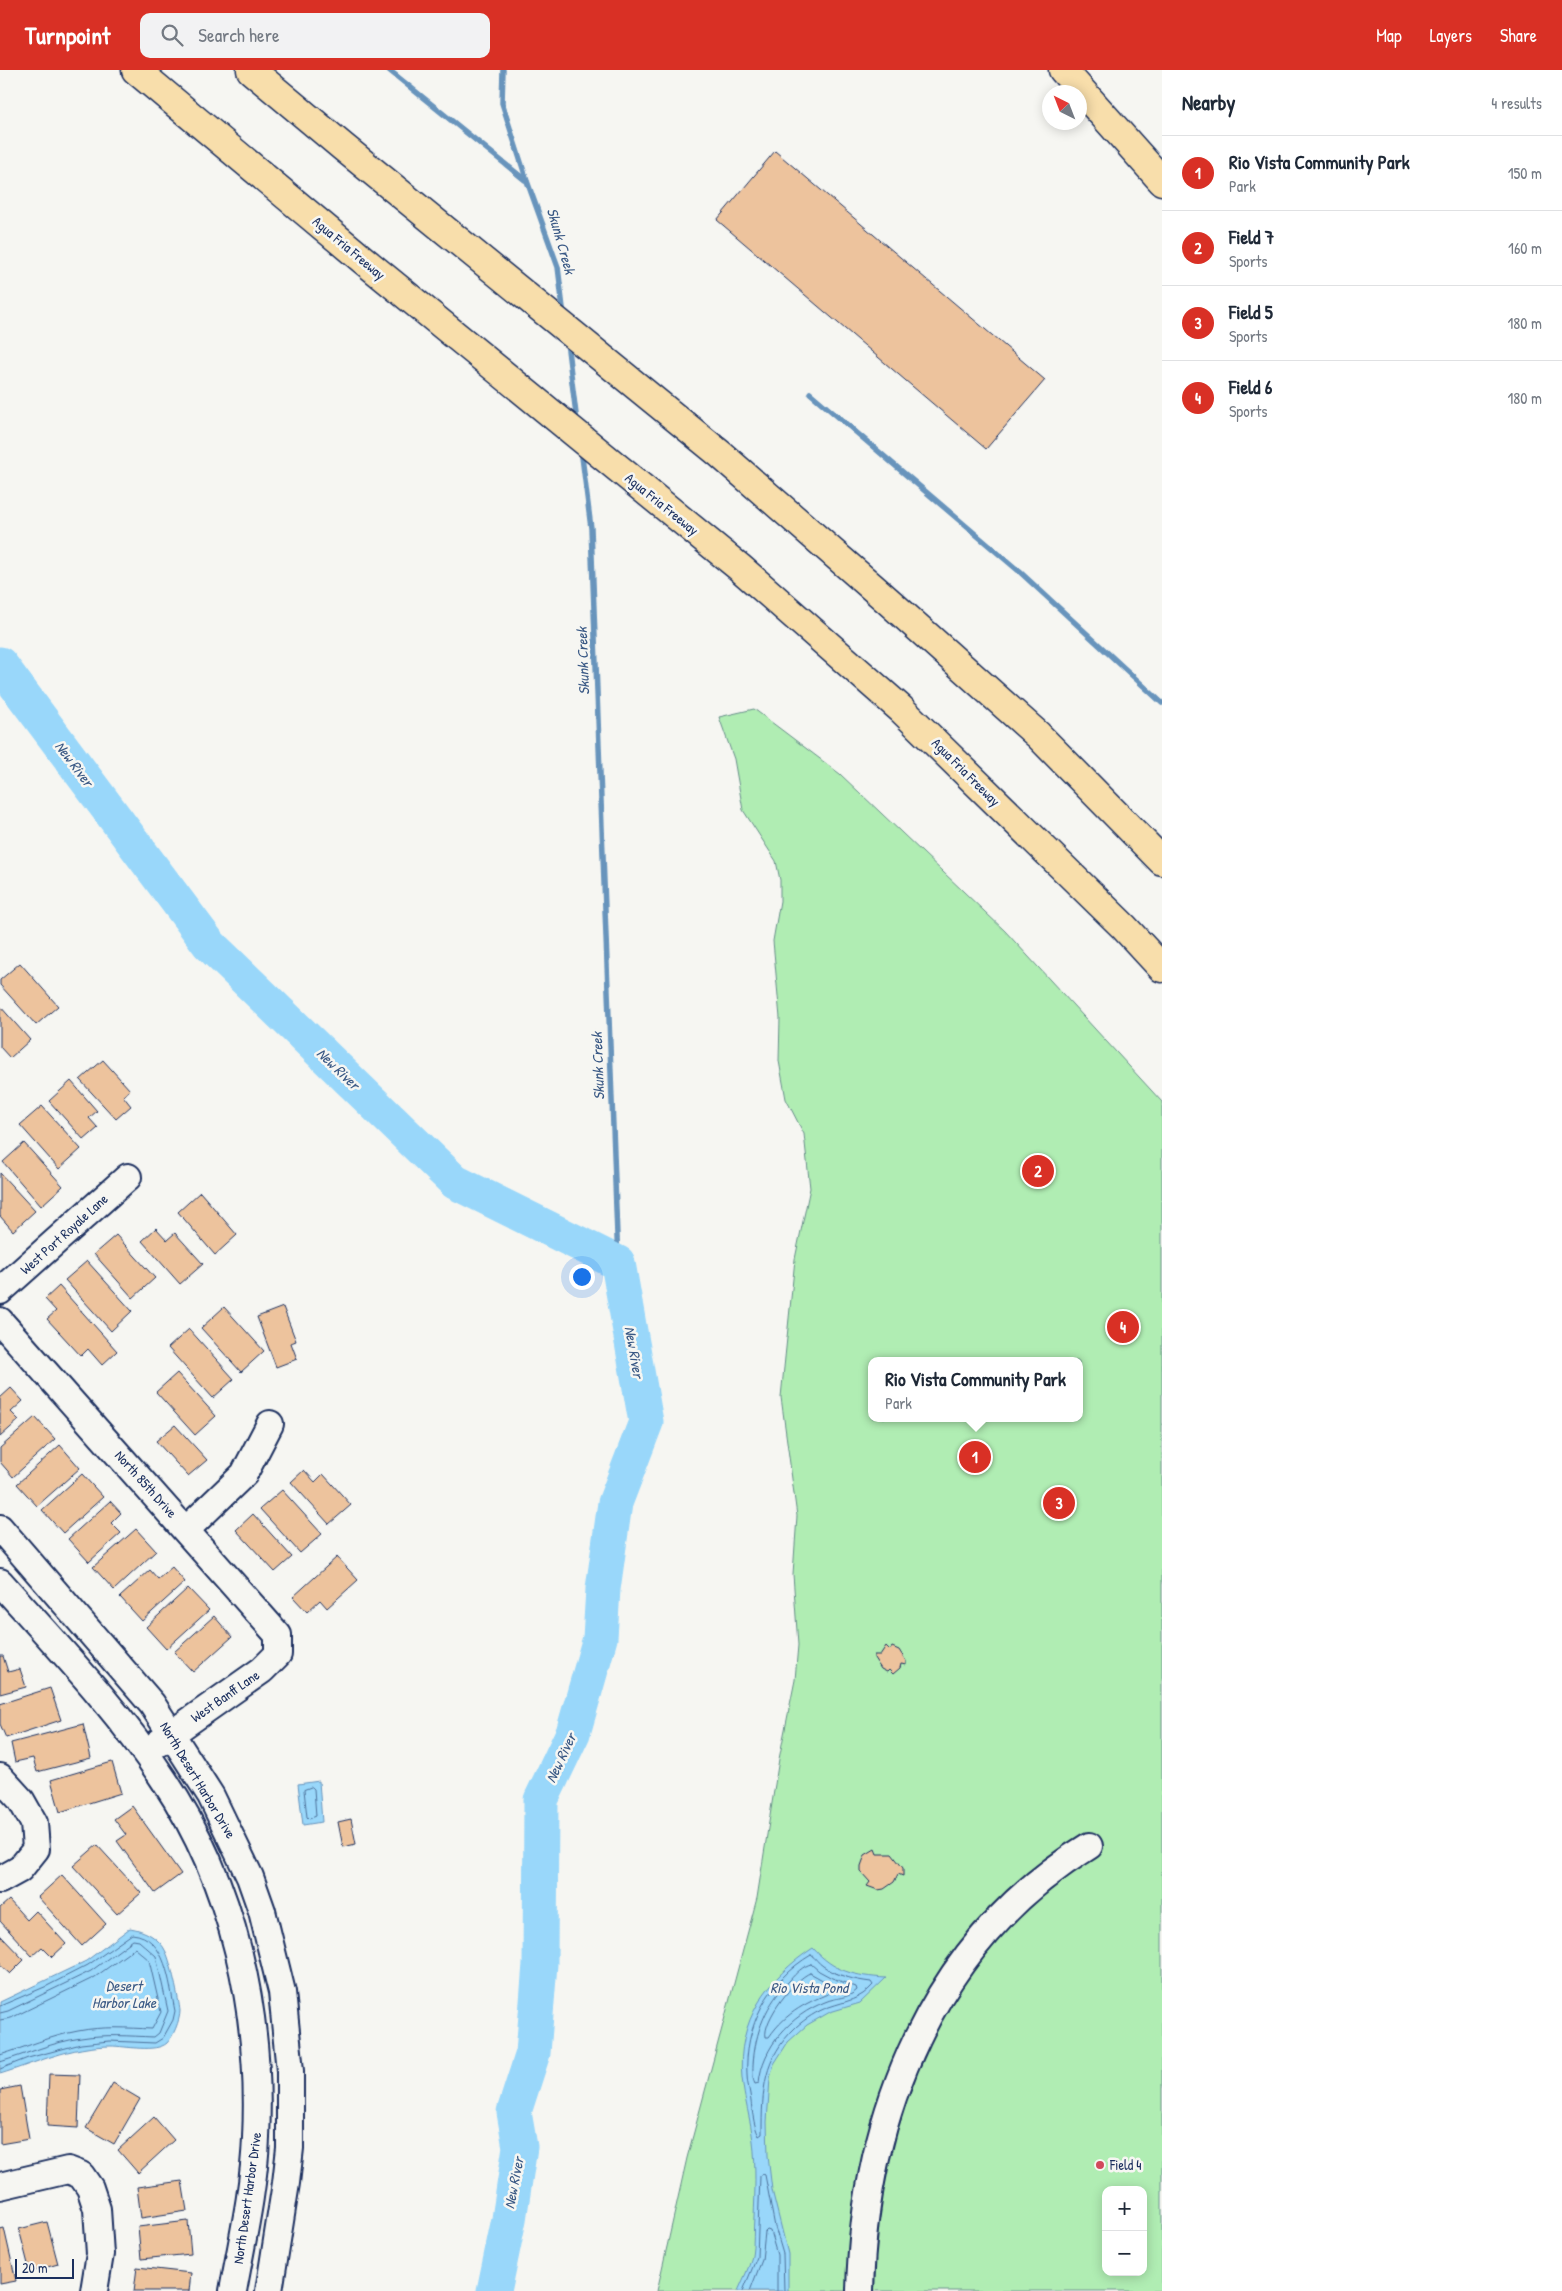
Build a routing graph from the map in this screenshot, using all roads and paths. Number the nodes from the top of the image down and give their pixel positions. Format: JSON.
{"nodes":[{"id":1,"x":136,"y":70,"type":"edge"},
{"id":2,"x":251,"y":70,"type":"edge"},
{"id":3,"x":1064,"y":70,"type":"edge"},
{"id":4,"x":1162,"y":181,"type":"edge"},
{"id":5,"x":1162,"y":861,"type":"edge"},
{"id":6,"x":1162,"y":968,"type":"edge"},
{"id":7,"x":128,"y":1176,"type":"dead end"},
{"id":8,"x":0,"y":1290,"type":"edge"},
{"id":9,"x":0,"y":1321,"type":"edge"},
{"id":10,"x":270,"y":1424,"type":"dead end"},
{"id":11,"x":0,"y":1528,"type":"edge"},
{"id":12,"x":186,"y":1530,"type":"junction"},
{"id":13,"x":0,"y":1582,"type":"edge"},
{"id":14,"x":278,"y":1654,"type":"joint"},
{"id":15,"x":172,"y":1733,"type":"junction"},
{"id":16,"x":145,"y":1752,"type":"junction"},
{"id":17,"x":0,"y":1776,"type":"edge"},
{"id":18,"x":1090,"y":1846,"type":"dead end"},
{"id":19,"x":0,"y":1880,"type":"edge"},
{"id":20,"x":0,"y":2186,"type":"edge"},
{"id":21,"x":94,"y":2291,"type":"edge"},
{"id":22,"x":233,"y":2291,"type":"edge"},
{"id":23,"x":269,"y":2291,"type":"edge"},
{"id":24,"x":860,"y":2291,"type":"edge"}],
"edges":[{"from":1,"to":6,"type":"main road","name":"Agua Fria Freeway"},
{"from":2,"to":5,"type":"main road"},
{"from":3,"to":4,"type":"main road"},
{"from":7,"to":8,"type":"street","name":"West Port Royale Lane"},
{"from":9,"to":12,"type":"street","name":"North 85th Drive"},
{"from":10,"to":12,"type":"street"},
{"from":11,"to":15,"type":"street","name":"North Desert Harbor Drive"},
{"from":12,"to":14,"type":"street","name":"North 85th Drive"},
{"from":13,"to":16,"type":"street","name":"North Desert Harbor Drive"},
{"from":14,"to":15,"type":"street","name":"West Banff Lane"},
{"from":15,"to":16,"type":"street","name":"West Banff Lane"},
{"from":15,"to":23,"type":"street","name":"North Desert Harbor Drive"},
{"from":16,"to":22,"type":"street","name":"North Desert Harbor Drive"},
{"from":17,"to":19,"type":"street"},
{"from":18,"to":24,"type":"street"},
{"from":20,"to":21,"type":"street"}]}
